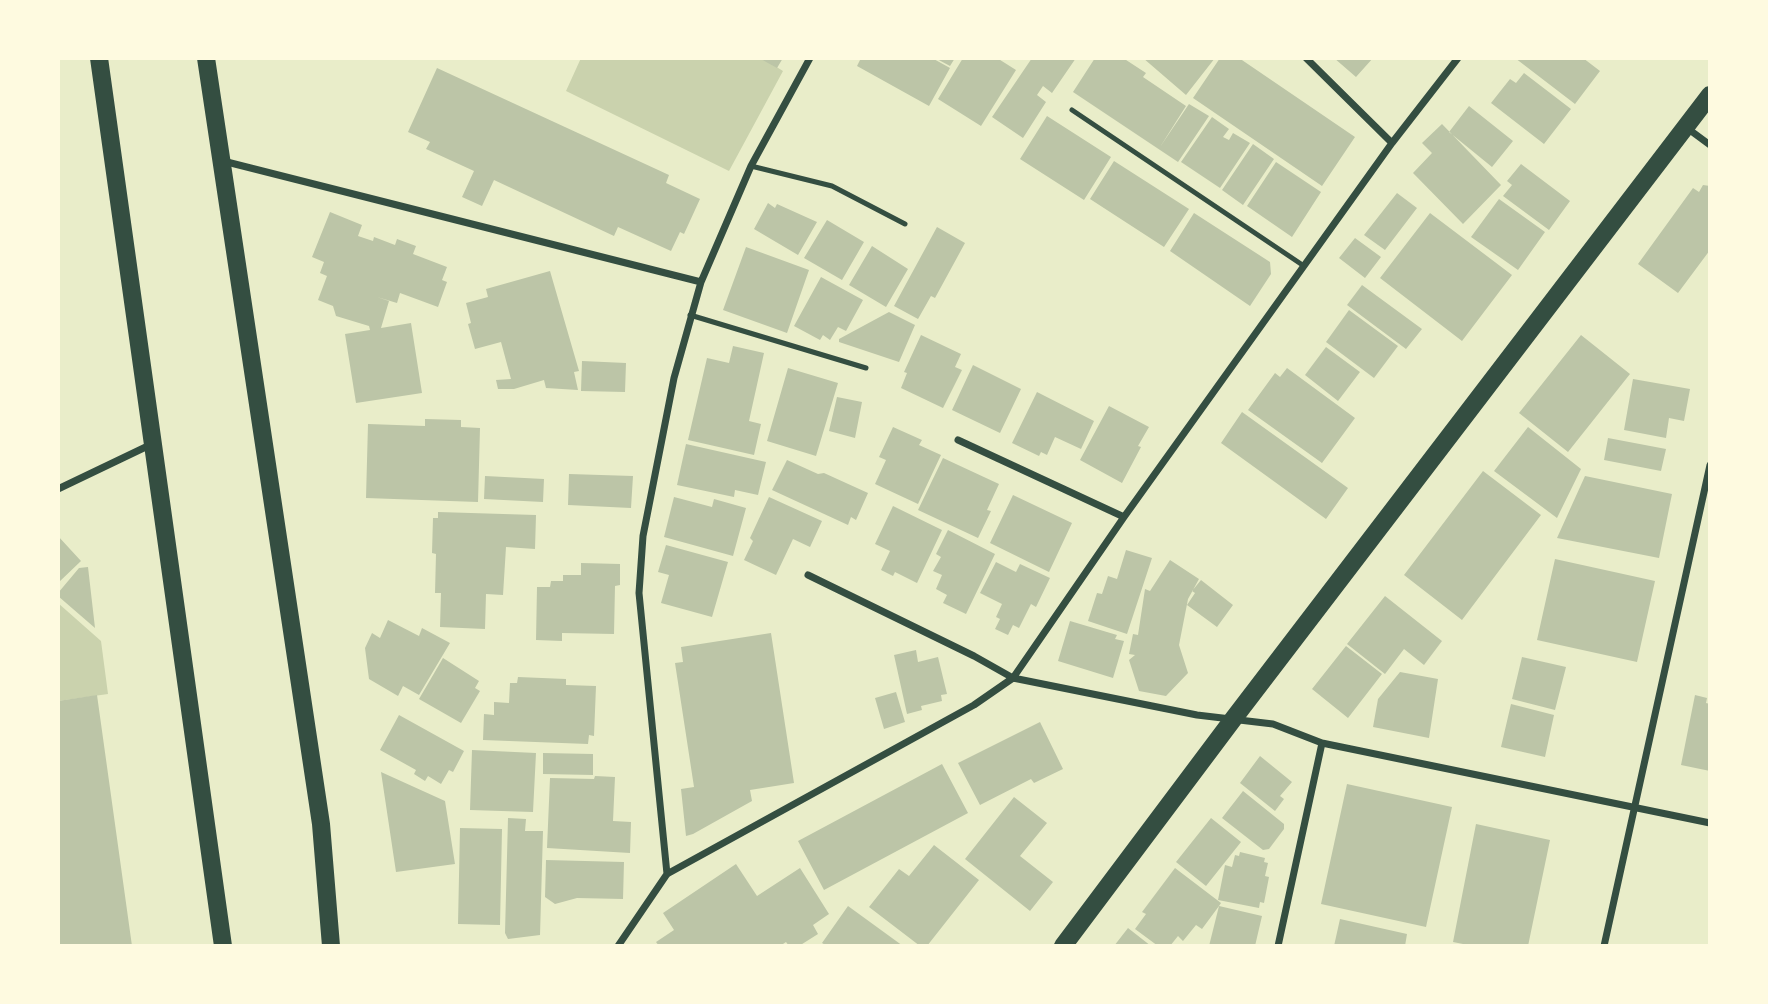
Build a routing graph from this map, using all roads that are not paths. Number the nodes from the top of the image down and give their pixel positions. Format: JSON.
{"nodes":[{"id":1,"x":99,"y":58,"type":"edge"},
{"id":2,"x":206,"y":58,"type":"edge"},
{"id":3,"x":810,"y":58,"type":"edge"},
{"id":4,"x":1306,"y":58,"type":"edge"},
{"id":5,"x":1458,"y":58,"type":"edge"},
{"id":6,"x":1710,"y":95,"type":"edge"},
{"id":7,"x":1072,"y":110,"type":"dead end"},
{"id":8,"x":1686,"y":128,"type":"junction"},
{"id":9,"x":1392,"y":143,"type":"junction"},
{"id":10,"x":1710,"y":145,"type":"edge"},
{"id":11,"x":222,"y":161,"type":"junction"},
{"id":12,"x":751,"y":166,"type":"junction"},
{"id":13,"x":905,"y":224,"type":"dead end"},
{"id":14,"x":1305,"y":267,"type":"junction"},
{"id":15,"x":701,"y":282,"type":"junction"},
{"id":16,"x":690,"y":315,"type":"junction"},
{"id":17,"x":866,"y":368,"type":"dead end"},
{"id":18,"x":958,"y":440,"type":"dead end"},
{"id":19,"x":153,"y":443,"type":"junction"},
{"id":20,"x":1710,"y":465,"type":"edge"},
{"id":21,"x":58,"y":489,"type":"edge"},
{"id":22,"x":1124,"y":517,"type":"junction"},
{"id":23,"x":808,"y":575,"type":"dead end"},
{"id":24,"x":1013,"y":678,"type":"junction"},
{"id":25,"x":1234,"y":718,"type":"junction"},
{"id":26,"x":1322,"y":743,"type":"junction"},
{"id":27,"x":1635,"y":807,"type":"junction"},
{"id":28,"x":1710,"y":823,"type":"edge"},
{"id":29,"x":667,"y":874,"type":"junction"},
{"id":30,"x":223,"y":946,"type":"edge"},
{"id":31,"x":331,"y":946,"type":"edge"},
{"id":32,"x":618,"y":946,"type":"edge"},
{"id":33,"x":1063,"y":946,"type":"edge"},
{"id":34,"x":1278,"y":946,"type":"edge"},
{"id":35,"x":1604,"y":946,"type":"edge"}],
"edges":[{"from":1,"to":19,"type":"main road"},
{"from":2,"to":11,"type":"main road"},
{"from":3,"to":12,"type":"street"},
{"from":4,"to":9,"type":"street"},
{"from":5,"to":9,"type":"street"},
{"from":6,"to":8,"type":"main road"},
{"from":7,"to":14,"type":"lane"},
{"from":8,"to":10,"type":"street"},
{"from":8,"to":25,"type":"main road"},
{"from":9,"to":14,"type":"street"},
{"from":11,"to":15,"type":"street"},
{"from":11,"to":31,"type":"main road"},
{"from":12,"to":13,"type":"lane"},
{"from":12,"to":15,"type":"street"},
{"from":14,"to":22,"type":"street"},
{"from":15,"to":16,"type":"street"},
{"from":16,"to":17,"type":"lane"},
{"from":16,"to":29,"type":"street"},
{"from":18,"to":22,"type":"street"},
{"from":19,"to":21,"type":"street"},
{"from":19,"to":30,"type":"main road"},
{"from":20,"to":27,"type":"street"},
{"from":22,"to":24,"type":"street"},
{"from":23,"to":24,"type":"street"},
{"from":24,"to":25,"type":"street"},
{"from":24,"to":29,"type":"street"},
{"from":25,"to":26,"type":"street"},
{"from":25,"to":33,"type":"main road"},
{"from":26,"to":27,"type":"street"},
{"from":26,"to":34,"type":"street"},
{"from":27,"to":28,"type":"street"},
{"from":27,"to":35,"type":"street"},
{"from":29,"to":32,"type":"street"}]}
